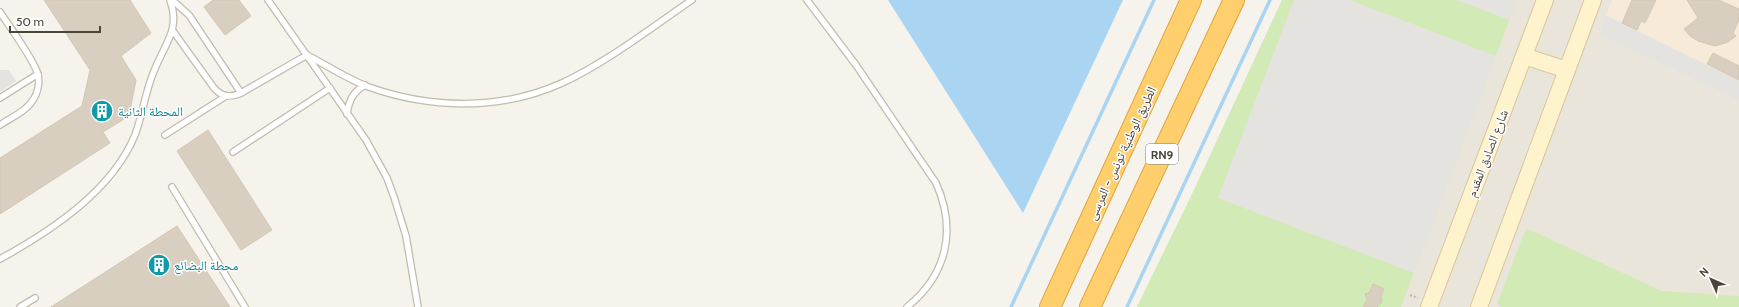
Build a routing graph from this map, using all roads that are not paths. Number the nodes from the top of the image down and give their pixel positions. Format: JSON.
{"nodes":[{"id":1,"x":171,"y":0,"type":"edge"},
{"id":2,"x":268,"y":0,"type":"edge"},
{"id":3,"x":692,"y":0,"type":"edge"},
{"id":4,"x":807,"y":0,"type":"edge"},
{"id":5,"x":1191,"y":0,"type":"edge"},
{"id":6,"x":1234,"y":0,"type":"edge"},
{"id":7,"x":1545,"y":0,"type":"edge"},
{"id":8,"x":1593,"y":0,"type":"edge"},
{"id":9,"x":0,"y":12,"type":"edge"},
{"id":10,"x":173,"y":31,"type":"junction"},
{"id":11,"x":307,"y":55,"type":"junction"},
{"id":12,"x":1524,"y":56,"type":"junction"},
{"id":13,"x":1567,"y":70,"type":"junction"},
{"id":14,"x":38,"y":74,"type":"junction"},
{"id":15,"x":365,"y":86,"type":"junction"},
{"id":16,"x":330,"y":88,"type":"junction"},
{"id":17,"x":241,"y":93,"type":"junction"},
{"id":18,"x":226,"y":96,"type":"junction"},
{"id":19,"x":0,"y":98,"type":"edge"},
{"id":20,"x":347,"y":114,"type":"junction"},
{"id":21,"x":0,"y":125,"type":"edge"},
{"id":22,"x":165,"y":135,"type":"dead end"},
{"id":23,"x":233,"y":152,"type":"dead end"},
{"id":24,"x":172,"y":187,"type":"dead end"},
{"id":25,"x":0,"y":259,"type":"edge"},
{"id":26,"x":35,"y":298,"type":"dead end"},
{"id":27,"x":20,"y":307,"type":"edge"},
{"id":28,"x":245,"y":307,"type":"edge"},
{"id":29,"x":418,"y":307,"type":"edge"},
{"id":30,"x":907,"y":307,"type":"edge"},
{"id":31,"x":1050,"y":307,"type":"edge"},
{"id":32,"x":1090,"y":307,"type":"edge"},
{"id":33,"x":1429,"y":307,"type":"edge"},
{"id":34,"x":1479,"y":307,"type":"edge"}],
"edges":[{"from":1,"to":10,"type":"lane"},
{"from":1,"to":17,"type":"lane"},
{"from":2,"to":11,"type":"lane"},
{"from":3,"to":15,"type":"lane"},
{"from":4,"to":30,"type":"lane"},
{"from":5,"to":31,"type":"highway","name":"الطريق الوطنية تونس - المرسى","number":"RN9"},
{"from":6,"to":32,"type":"highway","number":"RN9"},
{"from":7,"to":12,"type":"main road","name":"شارع الصادق المقدم"},
{"from":8,"to":13,"type":"main road"},
{"from":9,"to":14,"type":"lane"},
{"from":10,"to":18,"type":"lane"},
{"from":10,"to":25,"type":"lane"},
{"from":11,"to":15,"type":"lane"},
{"from":11,"to":16,"type":"lane"},
{"from":11,"to":17,"type":"lane"},
{"from":12,"to":13,"type":"main road"},
{"from":12,"to":33,"type":"main road","name":"شارع الصادق المقدم"},
{"from":13,"to":34,"type":"main road"},
{"from":14,"to":19,"type":"lane"},
{"from":14,"to":21,"type":"lane"},
{"from":15,"to":20,"type":"lane"},
{"from":16,"to":20,"type":"lane"},
{"from":16,"to":23,"type":"lane"},
{"from":17,"to":18,"type":"lane"},
{"from":18,"to":22,"type":"lane"},
{"from":20,"to":29,"type":"lane"},
{"from":24,"to":28,"type":"lane"},
{"from":26,"to":27,"type":"lane"}]}
